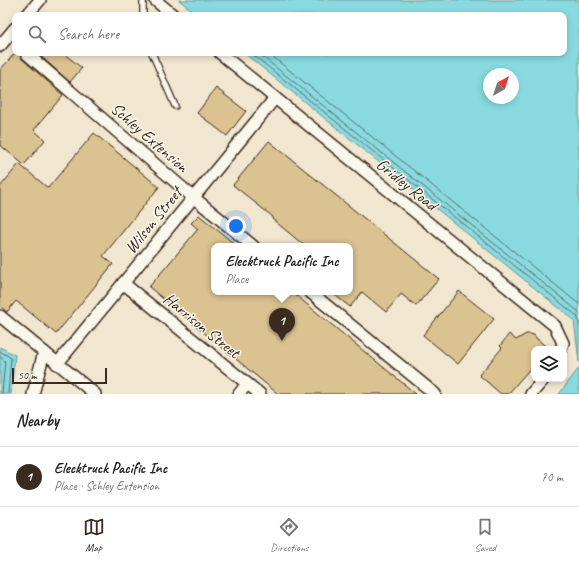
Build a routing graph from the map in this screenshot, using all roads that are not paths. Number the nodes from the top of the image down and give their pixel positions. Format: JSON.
{"nodes":[{"id":1,"x":40,"y":0,"type":"edge"},
{"id":2,"x":143,"y":0,"type":"edge"},
{"id":3,"x":155,"y":0,"type":"edge"},
{"id":4,"x":30,"y":12,"type":"edge"},
{"id":5,"x":143,"y":12,"type":"edge"},
{"id":6,"x":169,"y":12,"type":"edge"},
{"id":7,"x":12,"y":37,"type":"edge"},
{"id":8,"x":0,"y":46,"type":"edge"},
{"id":9,"x":29,"y":56,"type":"edge"},
{"id":10,"x":153,"y":56,"type":"edge"},
{"id":11,"x":224,"y":56,"type":"edge"},
{"id":12,"x":274,"y":98,"type":"junction"},
{"id":13,"x":175,"y":106,"type":"dead end"},
{"id":14,"x":193,"y":197,"type":"junction"},
{"id":15,"x":249,"y":243,"type":"edge"},
{"id":16,"x":123,"y":283,"type":"junction"},
{"id":17,"x":314,"y":295,"type":"edge"},
{"id":18,"x":0,"y":316,"type":"edge"},
{"id":19,"x":562,"y":346,"type":"edge"},
{"id":20,"x":44,"y":352,"type":"junction"},
{"id":21,"x":57,"y":364,"type":"junction"},
{"id":22,"x":541,"y":382,"type":"edge"},
{"id":23,"x":247,"y":384,"type":"junction"},
{"id":24,"x":33,"y":394,"type":"edge"},
{"id":25,"x":95,"y":394,"type":"edge"},
{"id":26,"x":239,"y":394,"type":"edge"},
{"id":27,"x":260,"y":394,"type":"edge"},
{"id":28,"x":435,"y":394,"type":"edge"},
{"id":29,"x":531,"y":394,"type":"edge"}],
"edges":[{"from":1,"to":4,"type":"street"},
{"from":2,"to":5,"type":"lane"},
{"from":3,"to":6,"type":"street"},
{"from":7,"to":8,"type":"street"},
{"from":9,"to":14,"type":"street","name":"Schley Extension"},
{"from":10,"to":13,"type":"lane"},
{"from":11,"to":12,"type":"street","name":"Gridley Road"},
{"from":12,"to":14,"type":"street","name":"Wilson Street"},
{"from":12,"to":19,"type":"street","name":"Gridley Road"},
{"from":14,"to":15,"type":"street","name":"Schley Extension"},
{"from":14,"to":16,"type":"street","name":"Wilson Street"},
{"from":16,"to":21,"type":"street","name":"Wilson Street"},
{"from":16,"to":23,"type":"street","name":"Harrison Street"},
{"from":17,"to":28,"type":"street"},
{"from":18,"to":20,"type":"street"},
{"from":20,"to":21,"type":"street"},
{"from":20,"to":24,"type":"street"},
{"from":21,"to":25,"type":"street"},
{"from":22,"to":29,"type":"street"},
{"from":23,"to":26,"type":"street"},
{"from":23,"to":27,"type":"street","name":"Harrison Street"}]}
